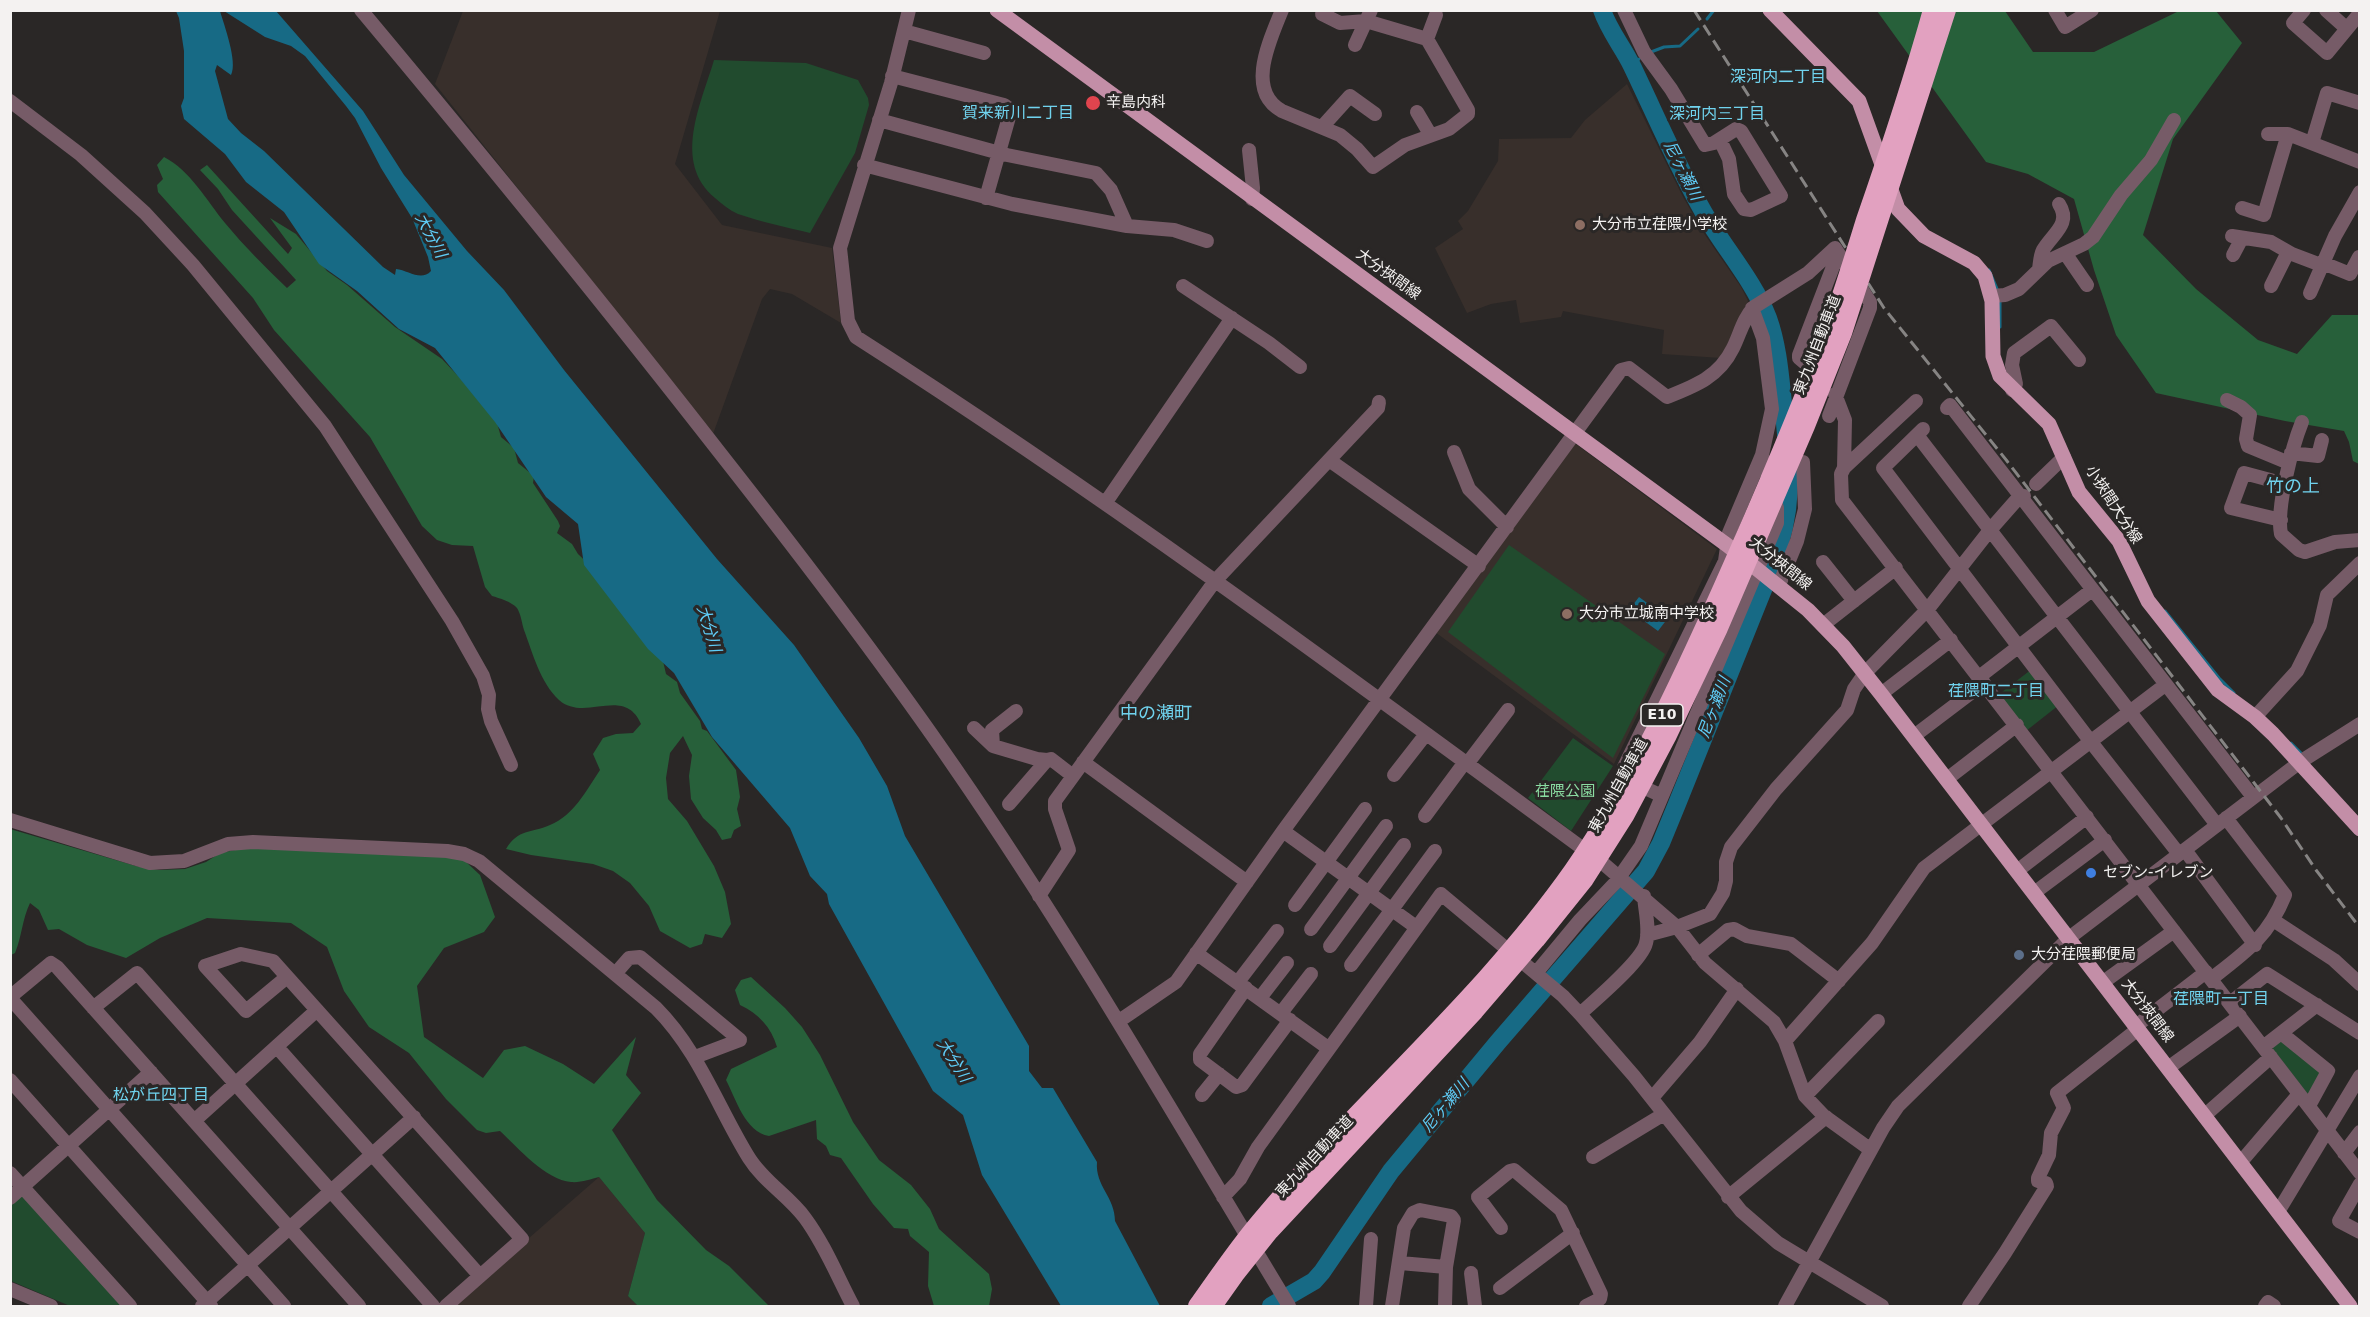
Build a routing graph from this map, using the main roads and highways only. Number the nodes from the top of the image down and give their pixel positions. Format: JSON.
{"nodes":[{"id":1,"x":992,"y":10,"type":"edge"},
{"id":2,"x":997,"y":10,"type":"edge"},
{"id":3,"x":1770,"y":10,"type":"edge"},
{"id":4,"x":1932,"y":10,"type":"edge"},
{"id":5,"x":1947,"y":10,"type":"edge"},
{"id":6,"x":1016,"y":26,"type":"junction"},
{"id":7,"x":2360,"y":829,"type":"edge"},
{"id":8,"x":1197,"y":1306,"type":"edge"},
{"id":9,"x":1213,"y":1306,"type":"edge"},
{"id":10,"x":2350,"y":1306,"type":"edge"}],
"edges":[{"from":1,"to":6,"type":"main road"},
{"from":2,"to":6,"type":"main road"},
{"from":3,"to":7,"type":"main road","name":"小挾間大分線"},
{"from":4,"to":8,"type":"highway","name":"東九州自動車道","number":"E10","bridge":true},
{"from":5,"to":9,"type":"highway","name":"東九州自動車道","number":"E10","bridge":true},
{"from":6,"to":10,"type":"main road","name":"大分挾間線"}]}
